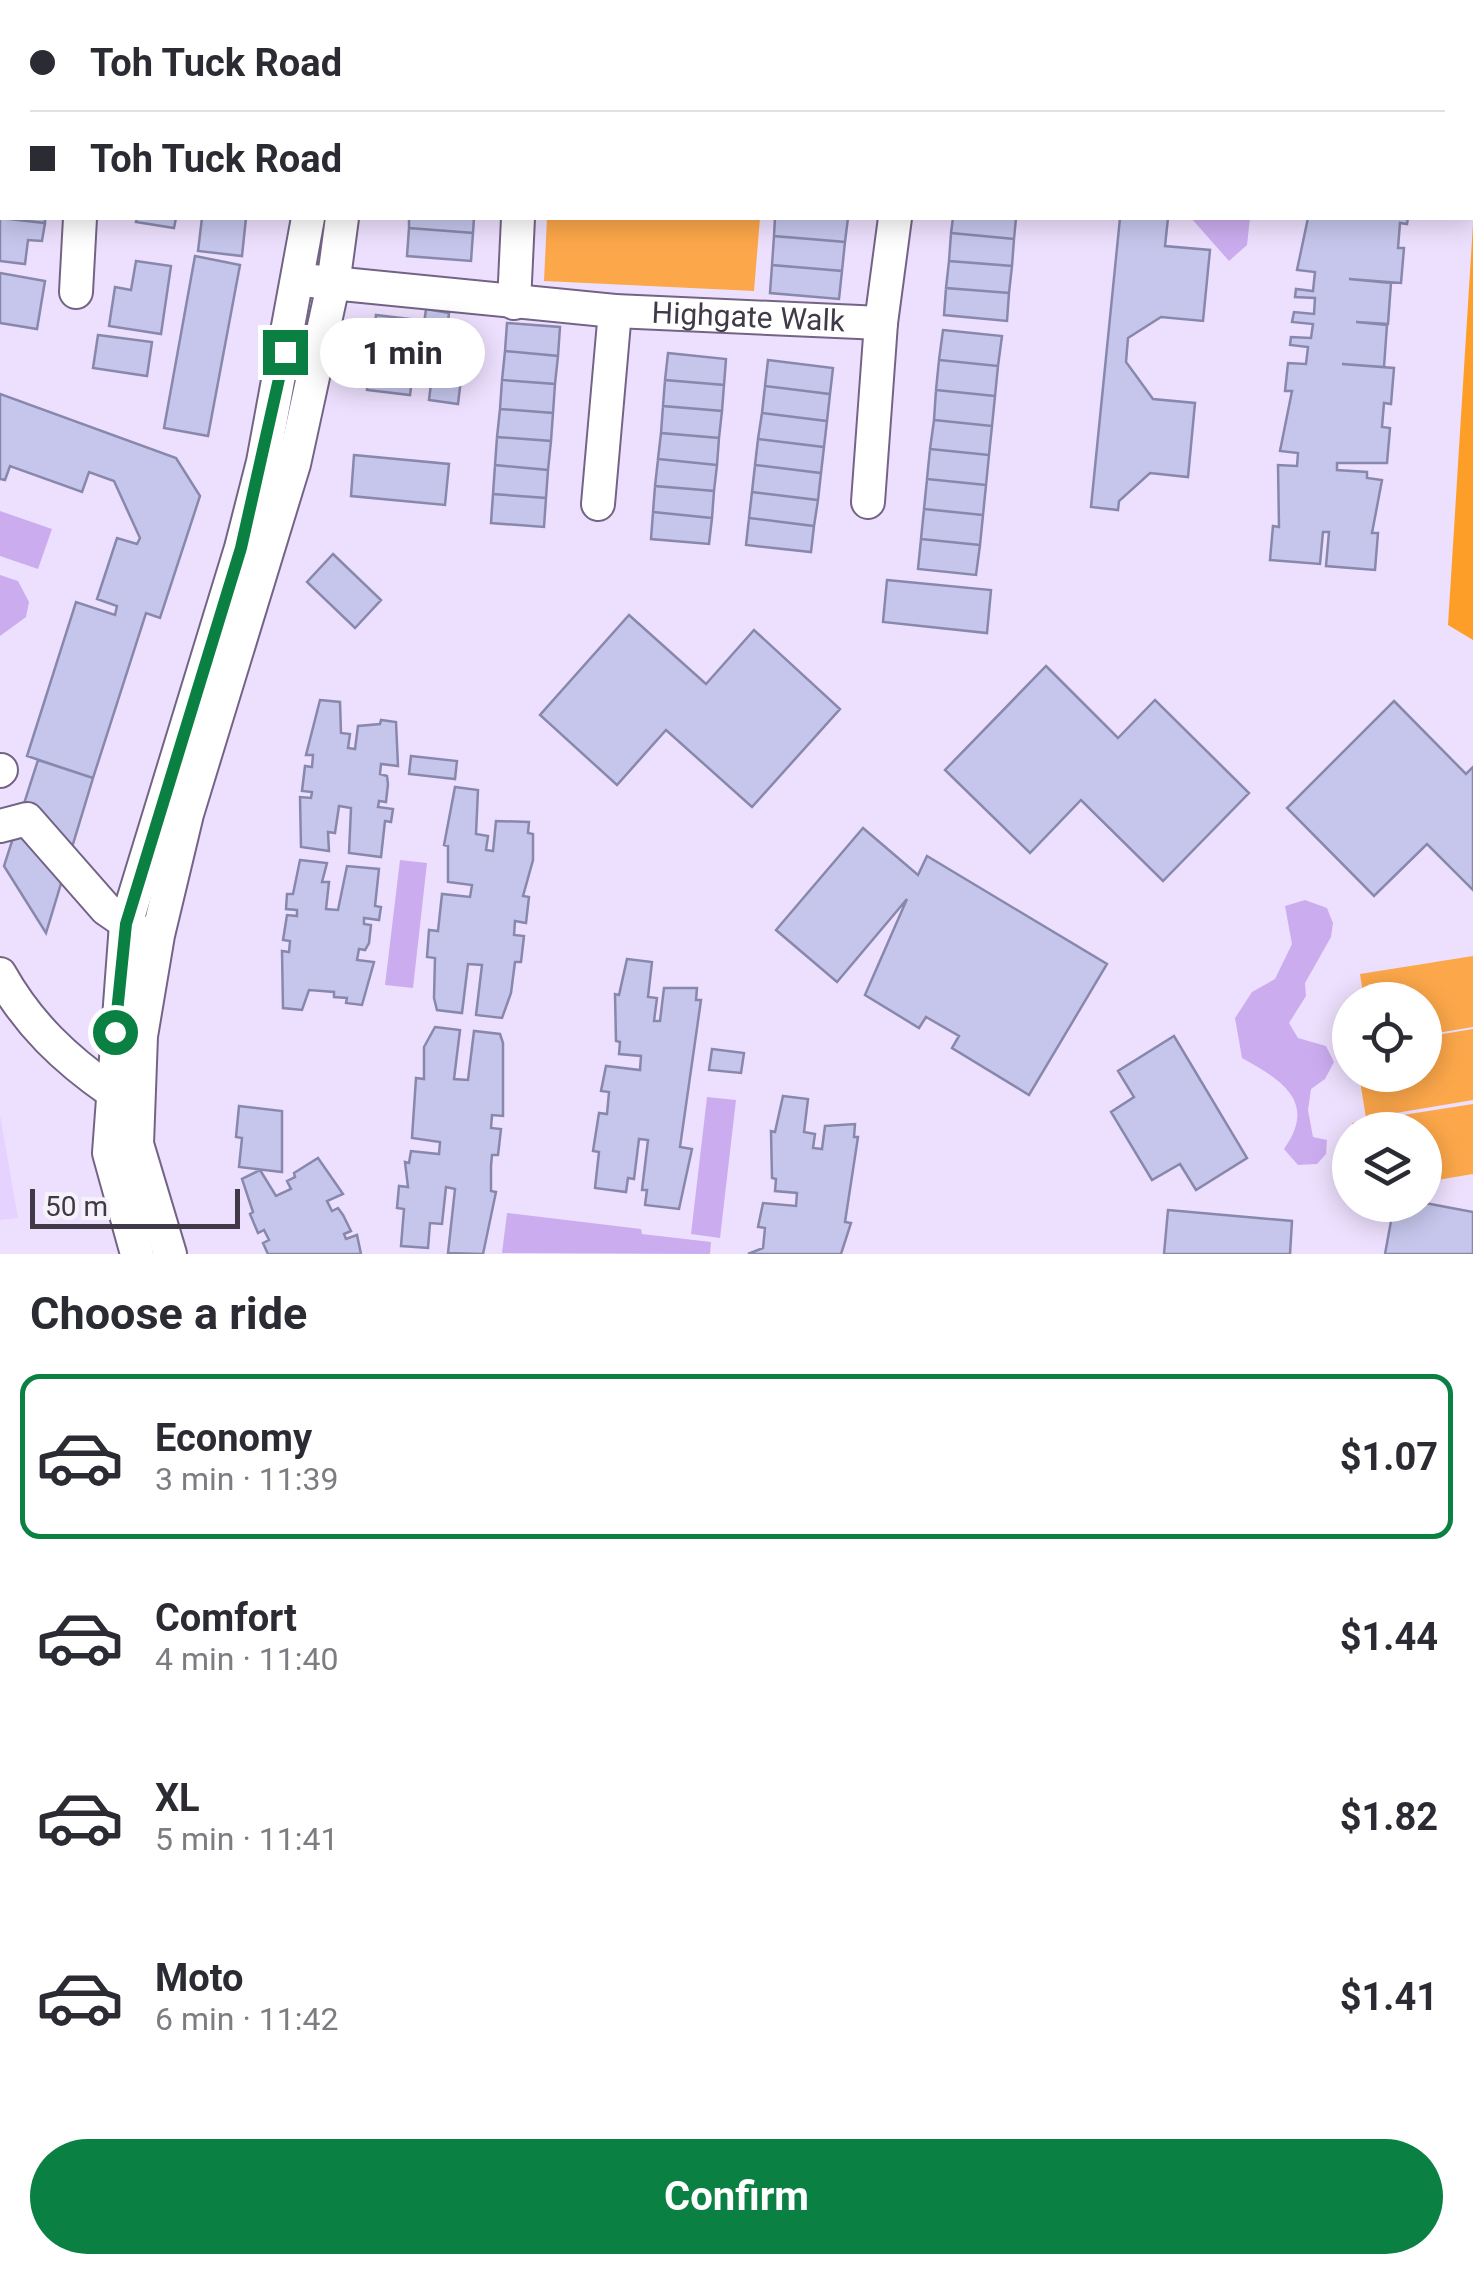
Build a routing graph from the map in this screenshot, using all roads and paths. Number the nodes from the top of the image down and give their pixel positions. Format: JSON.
{"nodes":[{"id":1,"x":80,"y":220,"type":"edge"},
{"id":2,"x":308,"y":220,"type":"edge"},
{"id":3,"x":342,"y":220,"type":"edge"},
{"id":4,"x":518,"y":220,"type":"edge"},
{"id":5,"x":895,"y":220,"type":"edge"},
{"id":6,"x":300,"y":280,"type":"junction"},
{"id":7,"x":333,"y":284,"type":"junction"},
{"id":8,"x":76,"y":292,"type":"dead end"},
{"id":9,"x":514,"y":302,"type":"junction"},
{"id":10,"x":615,"y":311,"type":"junction"},
{"id":11,"x":881,"y":323,"type":"junction"},
{"id":12,"x":868,"y":502,"type":"dead end"},
{"id":13,"x":598,"y":504,"type":"dead end"},
{"id":14,"x":200,"y":726,"type":"junction"},
{"id":15,"x":0,"y":826,"type":"edge"},
{"id":16,"x":126,"y":924,"type":"junction"},
{"id":17,"x":157,"y":944,"type":"junction"},
{"id":18,"x":0,"y":974,"type":"edge"},
{"id":19,"x":111,"y":1091,"type":"junction"},
{"id":20,"x":136,"y":1254,"type":"edge"},
{"id":21,"x":170,"y":1254,"type":"edge"}],
"edges":[{"from":1,"to":8,"type":"street"},
{"from":2,"to":6,"type":"street"},
{"from":3,"to":7,"type":"street"},
{"from":4,"to":9,"type":"street"},
{"from":5,"to":11,"type":"street"},
{"from":6,"to":7,"type":"street","name":"Highgate Walk"},
{"from":6,"to":14,"type":"street"},
{"from":7,"to":9,"type":"street","name":"Highgate Walk"},
{"from":7,"to":14,"type":"street"},
{"from":9,"to":10,"type":"street","name":"Highgate Walk"},
{"from":10,"to":11,"type":"street","name":"Highgate Walk"},
{"from":10,"to":13,"type":"street","name":"Highgate Walk"},
{"from":11,"to":12,"type":"street"},
{"from":14,"to":16,"type":"street"},
{"from":14,"to":17,"type":"street"},
{"from":15,"to":16,"type":"street"},
{"from":16,"to":17,"type":"street"},
{"from":16,"to":19,"type":"street"},
{"from":17,"to":21,"type":"street"},
{"from":18,"to":19,"type":"street"},
{"from":19,"to":20,"type":"street"}]}
